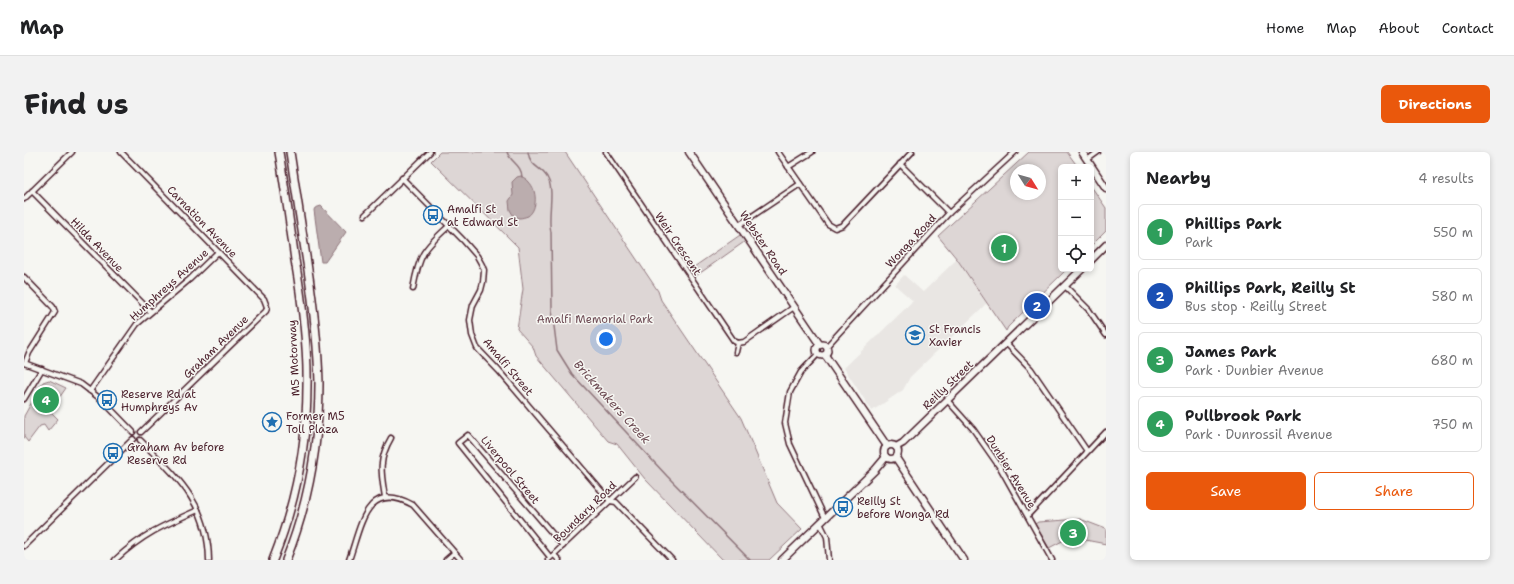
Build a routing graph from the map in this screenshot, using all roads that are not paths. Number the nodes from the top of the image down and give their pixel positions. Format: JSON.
{"nodes":[{"id":1,"x":72,"y":152,"type":"edge"},
{"id":2,"x":121,"y":152,"type":"edge"},
{"id":3,"x":279,"y":152,"type":"edge"},
{"id":4,"x":290,"y":152,"type":"edge"},
{"id":5,"x":430,"y":152,"type":"edge"},
{"id":6,"x":606,"y":152,"type":"edge"},
{"id":7,"x":689,"y":152,"type":"edge"},
{"id":8,"x":778,"y":152,"type":"edge"},
{"id":9,"x":812,"y":152,"type":"edge"},
{"id":10,"x":912,"y":152,"type":"edge"},
{"id":11,"x":1015,"y":152,"type":"edge"},
{"id":12,"x":1082,"y":152,"type":"edge"},
{"id":13,"x":1098,"y":152,"type":"edge"},
{"id":14,"x":1087,"y":160,"type":"junction"},
{"id":15,"x":900,"y":164,"type":"junction"},
{"id":16,"x":788,"y":167,"type":"junction"},
{"id":17,"x":402,"y":178,"type":"junction"},
{"id":18,"x":800,"y":184,"type":"junction"},
{"id":19,"x":1106,"y":188,"type":"edge"},
{"id":20,"x":32,"y":191,"type":"junction"},
{"id":21,"x":24,"y":198,"type":"edge"},
{"id":22,"x":949,"y":213,"type":"junction"},
{"id":23,"x":366,"y":215,"type":"dead end"},
{"id":24,"x":739,"y":225,"type":"junction"},
{"id":25,"x":449,"y":226,"type":"junction"},
{"id":26,"x":1106,"y":245,"type":"edge"},
{"id":27,"x":218,"y":252,"type":"junction"},
{"id":28,"x":1094,"y":257,"type":"edge"},
{"id":29,"x":1079,"y":272,"type":"edge"},
{"id":30,"x":24,"y":277,"type":"edge"},
{"id":31,"x":1065,"y":286,"type":"junction"},
{"id":32,"x":413,"y":289,"type":"dead end"},
{"id":33,"x":268,"y":306,"type":"joint"},
{"id":34,"x":794,"y":307,"type":"junction"},
{"id":35,"x":150,"y":311,"type":"junction"},
{"id":36,"x":1106,"y":335,"type":"edge"},
{"id":37,"x":738,"y":343,"type":"junction"},
{"id":38,"x":1006,"y":343,"type":"junction"},
{"id":39,"x":823,"y":346,"type":"junction"},
{"id":40,"x":736,"y":352,"type":"dead end"},
{"id":41,"x":818,"y":354,"type":"junction"},
{"id":42,"x":825,"y":355,"type":"junction"},
{"id":43,"x":24,"y":363,"type":"edge"},
{"id":44,"x":42,"y":369,"type":"junction"},
{"id":45,"x":90,"y":391,"type":"junction"},
{"id":46,"x":24,"y":400,"type":"edge"},
{"id":47,"x":947,"y":400,"type":"junction"},
{"id":48,"x":133,"y":432,"type":"junction"},
{"id":49,"x":140,"y":432,"type":"junction"},
{"id":50,"x":1106,"y":432,"type":"edge"},
{"id":51,"x":390,"y":438,"type":"dead end"},
{"id":52,"x":133,"y":440,"type":"junction"},
{"id":53,"x":140,"y":440,"type":"junction"},
{"id":54,"x":887,"y":446,"type":"junction"},
{"id":55,"x":896,"y":447,"type":"junction"},
{"id":56,"x":1087,"y":451,"type":"junction"},
{"id":57,"x":886,"y":458,"type":"junction"},
{"id":58,"x":896,"y":458,"type":"junction"},
{"id":59,"x":635,"y":477,"type":"dead end"},
{"id":60,"x":385,"y":497,"type":"junction"},
{"id":61,"x":610,"y":501,"type":"junction"},
{"id":62,"x":198,"y":510,"type":"junction"},
{"id":63,"x":1028,"y":515,"type":"junction"},
{"id":64,"x":822,"y":521,"type":"junction"},
{"id":65,"x":24,"y":546,"type":"edge"},
{"id":66,"x":563,"y":546,"type":"junction"},
{"id":67,"x":454,"y":553,"type":"junction"},
{"id":68,"x":551,"y":557,"type":"edge"},
{"id":69,"x":115,"y":560,"type":"edge"},
{"id":70,"x":209,"y":560,"type":"edge"},
{"id":71,"x":273,"y":560,"type":"edge"},
{"id":72,"x":286,"y":560,"type":"edge"},
{"id":73,"x":349,"y":560,"type":"edge"},
{"id":74,"x":446,"y":560,"type":"edge"},
{"id":75,"x":461,"y":560,"type":"edge"},
{"id":76,"x":559,"y":560,"type":"edge"},
{"id":77,"x":672,"y":560,"type":"edge"},
{"id":78,"x":782,"y":560,"type":"edge"},
{"id":79,"x":829,"y":560,"type":"edge"},
{"id":80,"x":964,"y":560,"type":"edge"},
{"id":81,"x":1052,"y":560,"type":"edge"}],
"edges":[{"from":1,"to":20,"type":"street"},
{"from":2,"to":27,"type":"street","name":"Carnation Avenue"},
{"from":3,"to":71,"type":"highway","name":"M5 Motorway"},
{"from":4,"to":72,"type":"highway","name":"M5 Motorway"},
{"from":5,"to":17,"type":"street"},
{"from":6,"to":37,"type":"street","name":"Weir Crescent"},
{"from":7,"to":24,"type":"street","name":"Webster Road"},
{"from":8,"to":16,"type":"street"},
{"from":9,"to":16,"type":"street"},
{"from":10,"to":15,"type":"street"},
{"from":11,"to":22,"type":"street","name":"Wonga Road"},
{"from":12,"to":14,"type":"street"},
{"from":13,"to":14,"type":"street"},
{"from":14,"to":19,"type":"street"},
{"from":15,"to":18,"type":"street"},
{"from":15,"to":22,"type":"street"},
{"from":16,"to":18,"type":"street"},
{"from":17,"to":23,"type":"street"},
{"from":17,"to":25,"type":"street","name":"Amalfi Street"},
{"from":18,"to":24,"type":"street"},
{"from":20,"to":21,"type":"street"},
{"from":20,"to":35,"type":"street","name":"Hilda Avenue"},
{"from":22,"to":39,"type":"street","name":"Wonga Road"},
{"from":24,"to":34,"type":"street","name":"Webster Road"},
{"from":25,"to":32,"type":"street"},
{"from":25,"to":61,"type":"street","name":"Amalfi Street"},
{"from":26,"to":28,"type":"street"},
{"from":27,"to":33,"type":"street","name":"Carnation Avenue"},
{"from":27,"to":35,"type":"street","name":"Humphreys Avenue"},
{"from":29,"to":31,"type":"street","name":"Reilly Street"},
{"from":30,"to":43,"type":"street"},
{"from":31,"to":36,"type":"street"},
{"from":31,"to":38,"type":"street","name":"Reilly Street"},
{"from":33,"to":49,"type":"street","name":"Graham Avenue"},
{"from":34,"to":37,"type":"street"},
{"from":34,"to":39,"type":"street","name":"Webster Road"},
{"from":35,"to":45,"type":"street","name":"Humphreys Avenue"},
{"from":37,"to":40,"type":"street"},
{"from":38,"to":47,"type":"street","name":"Reilly Street"},
{"from":38,"to":56,"type":"street"},
{"from":39,"to":41,"type":"street"},
{"from":39,"to":42,"type":"street"},
{"from":41,"to":42,"type":"street"},
{"from":41,"to":64,"type":"street"},
{"from":42,"to":54,"type":"street"},
{"from":43,"to":44,"type":"street"},
{"from":44,"to":45,"type":"street"},
{"from":44,"to":46,"type":"street"},
{"from":45,"to":48,"type":"street"},
{"from":47,"to":55,"type":"street","name":"Reilly Street"},
{"from":47,"to":63,"type":"street","name":"Dunbier Avenue"},
{"from":48,"to":49,"type":"street"},
{"from":48,"to":52,"type":"street"},
{"from":49,"to":53,"type":"street"},
{"from":50,"to":56,"type":"street"},
{"from":51,"to":60,"type":"street"},
{"from":52,"to":53,"type":"street"},
{"from":52,"to":65,"type":"street"},
{"from":53,"to":62,"type":"street"},
{"from":54,"to":55,"type":"street"},
{"from":54,"to":57,"type":"street"},
{"from":55,"to":58,"type":"street"},
{"from":56,"to":63,"type":"street"},
{"from":57,"to":58,"type":"street"},
{"from":57,"to":64,"type":"street"},
{"from":58,"to":80,"type":"street"},
{"from":59,"to":61,"type":"street","name":"Boundary Road"},
{"from":60,"to":67,"type":"street"},
{"from":60,"to":73,"type":"street"},
{"from":61,"to":66,"type":"street","name":"Boundary Road"},
{"from":61,"to":77,"type":"street","name":"Amalfi Street"},
{"from":62,"to":69,"type":"street"},
{"from":62,"to":70,"type":"street"},
{"from":63,"to":81,"type":"street","name":"Dunbier Avenue"},
{"from":64,"to":78,"type":"street"},
{"from":64,"to":79,"type":"street"},
{"from":66,"to":68,"type":"street","name":"Boundary Road"},
{"from":66,"to":68,"type":"street","name":"Liverpool Street"},
{"from":67,"to":74,"type":"street"},
{"from":67,"to":75,"type":"street"},
{"from":68,"to":76,"type":"street","name":"Liverpool Street"}]}
